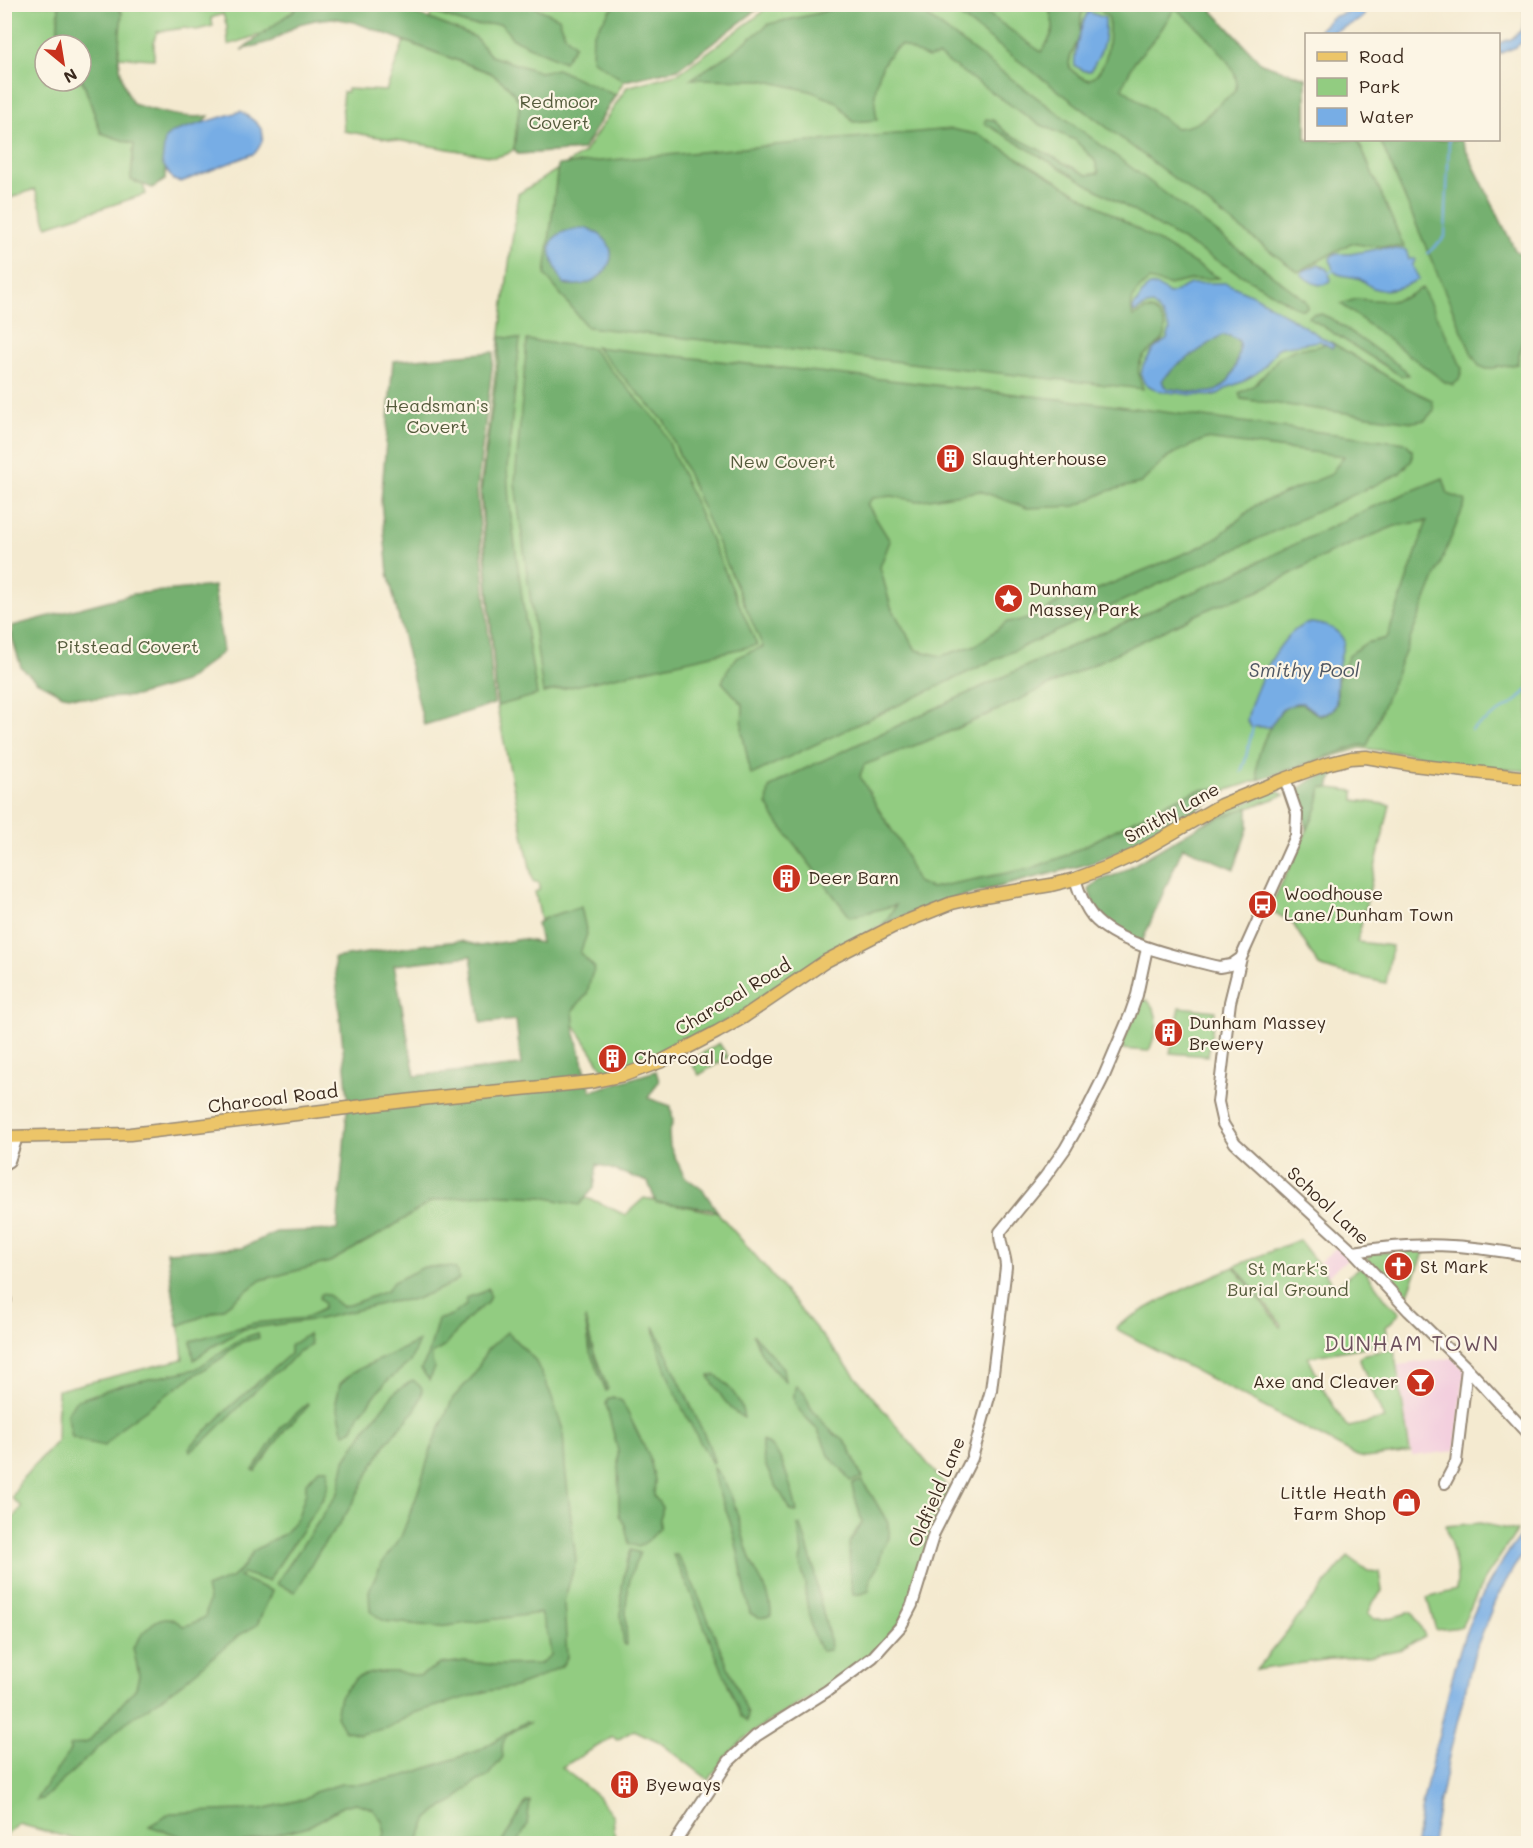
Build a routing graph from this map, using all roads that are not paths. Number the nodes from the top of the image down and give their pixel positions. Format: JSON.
{"nodes":[{"id":1,"x":1528,"y":778,"type":"edge"},
{"id":2,"x":1285,"y":779,"type":"junction"},
{"id":3,"x":1075,"y":879,"type":"junction"},
{"id":4,"x":1147,"y":948,"type":"junction"},
{"id":5,"x":1241,"y":958,"type":"junction"},
{"id":6,"x":1219,"y":967,"type":"junction"},
{"id":7,"x":1234,"y":984,"type":"junction"},
{"id":8,"x":11,"y":1137,"type":"edge"},
{"id":9,"x":4,"y":1164,"type":"edge"},
{"id":10,"x":1354,"y":1252,"type":"junction"},
{"id":11,"x":1528,"y":1256,"type":"edge"},
{"id":12,"x":1467,"y":1368,"type":"junction"},
{"id":13,"x":1528,"y":1434,"type":"edge"},
{"id":14,"x":1444,"y":1483,"type":"dead end"},
{"id":15,"x":674,"y":1844,"type":"edge"}],
"edges":[{"from":1,"to":2,"type":"main road","name":"Smithy Lane"},
{"from":2,"to":3,"type":"main road","name":"Smithy Lane"},
{"from":2,"to":5,"type":"street","name":"School Lane"},
{"from":3,"to":4,"type":"street"},
{"from":3,"to":8,"type":"main road","name":"Charcoal Road"},
{"from":4,"to":6,"type":"street"},
{"from":4,"to":15,"type":"street","name":"Oldfield Lane"},
{"from":5,"to":6,"type":"street"},
{"from":5,"to":7,"type":"street","name":"School Lane"},
{"from":6,"to":7,"type":"street"},
{"from":7,"to":10,"type":"street","name":"School Lane"},
{"from":8,"to":9,"type":"street"},
{"from":10,"to":11,"type":"street"},
{"from":10,"to":12,"type":"street","name":"School Lane"},
{"from":12,"to":13,"type":"street","name":"School Lane"},
{"from":12,"to":14,"type":"street"}]}
